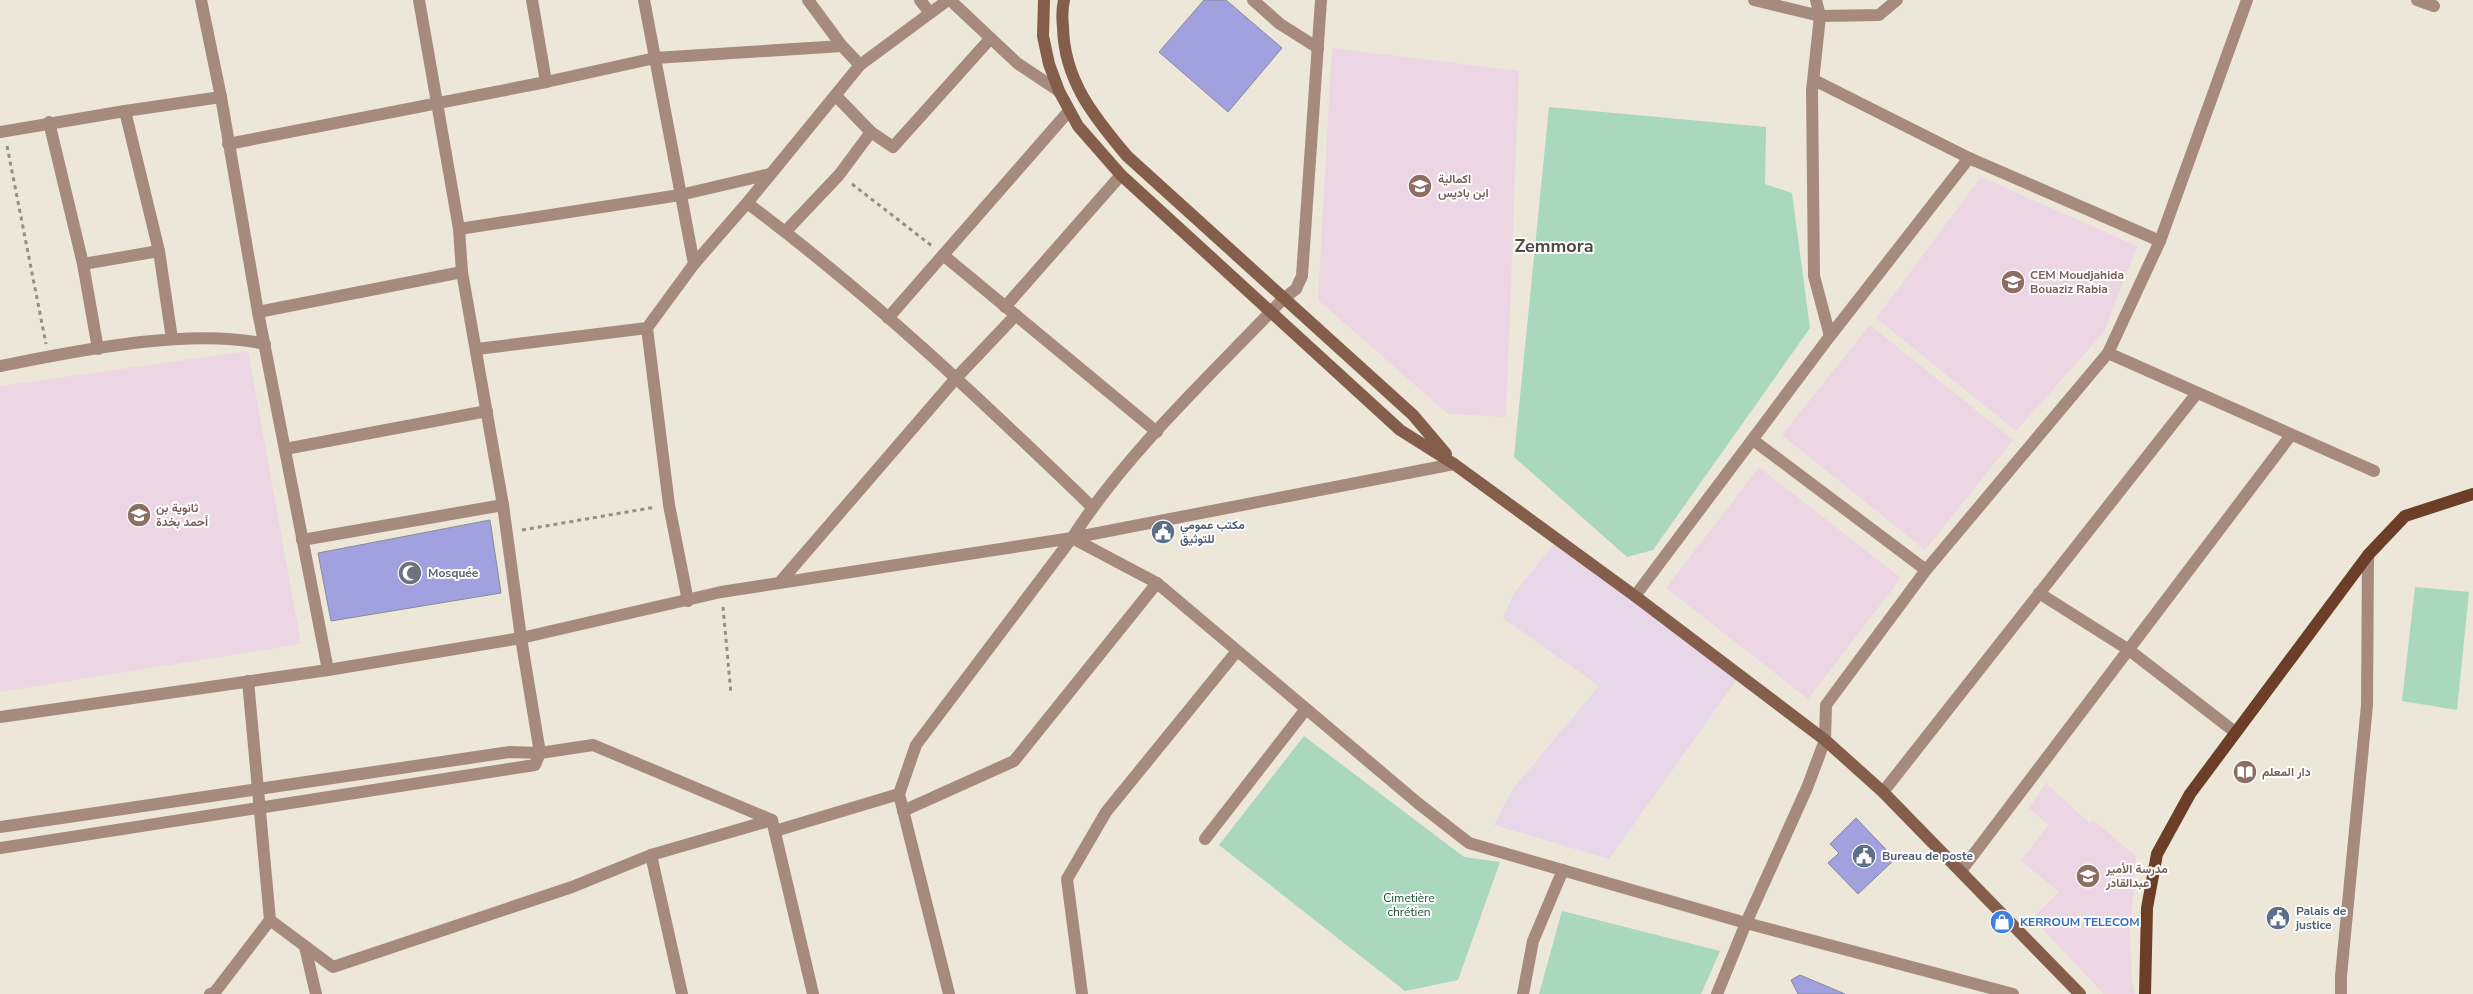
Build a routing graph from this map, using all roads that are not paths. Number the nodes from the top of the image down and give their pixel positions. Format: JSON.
{"nodes":[{"id":1,"x":201,"y":0,"type":"edge"},
{"id":2,"x":419,"y":0,"type":"edge"},
{"id":3,"x":532,"y":0,"type":"edge"},
{"id":4,"x":644,"y":0,"type":"edge"},
{"id":5,"x":808,"y":0,"type":"edge"},
{"id":6,"x":920,"y":0,"type":"edge"},
{"id":7,"x":949,"y":0,"type":"edge"},
{"id":8,"x":1044,"y":0,"type":"edge"},
{"id":9,"x":1064,"y":0,"type":"edge"},
{"id":10,"x":1253,"y":0,"type":"edge"},
{"id":11,"x":1322,"y":0,"type":"edge"},
{"id":12,"x":1754,"y":0,"type":"edge"},
{"id":13,"x":1816,"y":0,"type":"edge"},
{"id":14,"x":1897,"y":0,"type":"edge"},
{"id":15,"x":2248,"y":0,"type":"edge"},
{"id":16,"x":2417,"y":0,"type":"edge"},
{"id":17,"x":2434,"y":6,"type":"dead end"},
{"id":18,"x":930,"y":13,"type":"junction"},
{"id":19,"x":1820,"y":16,"type":"junction"},
{"id":20,"x":990,"y":39,"type":"junction"},
{"id":21,"x":842,"y":46,"type":"junction"},
{"id":22,"x":1318,"y":48,"type":"junction"},
{"id":23,"x":654,"y":58,"type":"junction"},
{"id":24,"x":860,"y":65,"type":"junction"},
{"id":25,"x":1814,"y":80,"type":"junction"},
{"id":26,"x":546,"y":82,"type":"junction"},
{"id":27,"x":1059,"y":91,"type":"junction"},
{"id":28,"x":836,"y":96,"type":"junction"},
{"id":29,"x":221,"y":98,"type":"junction"},
{"id":30,"x":436,"y":103,"type":"junction"},
{"id":31,"x":125,"y":111,"type":"junction"},
{"id":32,"x":1070,"y":111,"type":"junction"},
{"id":33,"x":49,"y":122,"type":"junction"},
{"id":34,"x":2,"y":132,"type":"edge"},
{"id":35,"x":870,"y":132,"type":"junction"},
{"id":36,"x":228,"y":144,"type":"junction"},
{"id":37,"x":1978,"y":162,"type":"junction"},
{"id":38,"x":770,"y":174,"type":"junction"},
{"id":39,"x":1121,"y":175,"type":"junction"},
{"id":40,"x":680,"y":195,"type":"junction"},
{"id":41,"x":747,"y":204,"type":"junction"},
{"id":42,"x":459,"y":229,"type":"junction"},
{"id":43,"x":785,"y":232,"type":"junction"},
{"id":44,"x":2160,"y":241,"type":"junction"},
{"id":45,"x":159,"y":251,"type":"junction"},
{"id":46,"x":943,"y":255,"type":"junction"},
{"id":47,"x":83,"y":264,"type":"junction"},
{"id":48,"x":694,"y":264,"type":"junction"},
{"id":49,"x":462,"y":272,"type":"junction"},
{"id":50,"x":1283,"y":299,"type":"junction"},
{"id":51,"x":1006,"y":306,"type":"junction"},
{"id":52,"x":258,"y":312,"type":"junction"},
{"id":53,"x":1270,"y":313,"type":"junction"},
{"id":54,"x":1016,"y":315,"type":"junction"},
{"id":55,"x":888,"y":318,"type":"junction"},
{"id":56,"x":647,"y":328,"type":"junction"},
{"id":57,"x":1830,"y":336,"type":"junction"},
{"id":58,"x":172,"y":340,"type":"junction"},
{"id":59,"x":265,"y":344,"type":"junction"},
{"id":60,"x":477,"y":349,"type":"junction"},
{"id":61,"x":98,"y":350,"type":"junction"},
{"id":62,"x":2108,"y":353,"type":"junction"},
{"id":63,"x":0,"y":366,"type":"edge"},
{"id":64,"x":957,"y":376,"type":"junction"},
{"id":65,"x":2196,"y":393,"type":"junction"},
{"id":66,"x":488,"y":411,"type":"junction"},
{"id":67,"x":1157,"y":432,"type":"junction"},
{"id":68,"x":2292,"y":435,"type":"junction"},
{"id":69,"x":1753,"y":440,"type":"junction"},
{"id":70,"x":285,"y":449,"type":"junction"},
{"id":71,"x":1454,"y":464,"type":"junction"},
{"id":72,"x":2374,"y":471,"type":"dead end"},
{"id":73,"x":2473,"y":494,"type":"edge"},
{"id":74,"x":503,"y":505,"type":"junction"},
{"id":75,"x":1092,"y":507,"type":"junction"},
{"id":76,"x":1072,"y":538,"type":"junction"},
{"id":77,"x":302,"y":540,"type":"junction"},
{"id":78,"x":2368,"y":555,"type":"junction"},
{"id":79,"x":1926,"y":570,"type":"junction"},
{"id":80,"x":781,"y":581,"type":"junction"},
{"id":81,"x":1157,"y":583,"type":"junction"},
{"id":82,"x":2039,"y":593,"type":"junction"},
{"id":83,"x":1635,"y":596,"type":"junction"},
{"id":84,"x":688,"y":601,"type":"junction"},
{"id":85,"x":521,"y":638,"type":"junction"},
{"id":86,"x":2129,"y":650,"type":"junction"},
{"id":87,"x":1237,"y":651,"type":"junction"},
{"id":88,"x":328,"y":670,"type":"junction"},
{"id":89,"x":248,"y":681,"type":"junction"},
{"id":90,"x":1306,"y":709,"type":"junction"},
{"id":91,"x":0,"y":717,"type":"edge"},
{"id":92,"x":2235,"y":732,"type":"junction"},
{"id":93,"x":1825,"y":740,"type":"junction"},
{"id":94,"x":540,"y":753,"type":"junction"},
{"id":95,"x":257,"y":789,"type":"junction"},
{"id":96,"x":1882,"y":792,"type":"junction"},
{"id":97,"x":898,"y":794,"type":"junction"},
{"id":98,"x":260,"y":808,"type":"junction"},
{"id":99,"x":903,"y":811,"type":"junction"},
{"id":100,"x":773,"y":826,"type":"junction"},
{"id":101,"x":0,"y":827,"type":"edge"},
{"id":102,"x":1205,"y":839,"type":"dead end"},
{"id":103,"x":0,"y":848,"type":"edge"},
{"id":104,"x":651,"y":855,"type":"junction"},
{"id":105,"x":1563,"y":870,"type":"junction"},
{"id":106,"x":1961,"y":871,"type":"junction"},
{"id":107,"x":270,"y":920,"type":"junction"},
{"id":108,"x":1746,"y":923,"type":"junction"},
{"id":109,"x":305,"y":947,"type":"junction"},
{"id":110,"x":213,"y":993,"type":"edge"},
{"id":111,"x":2006,"y":993,"type":"edge"},
{"id":112,"x":316,"y":994,"type":"edge"},
{"id":113,"x":682,"y":994,"type":"edge"},
{"id":114,"x":813,"y":994,"type":"edge"},
{"id":115,"x":949,"y":994,"type":"edge"},
{"id":116,"x":1082,"y":994,"type":"edge"},
{"id":117,"x":1523,"y":994,"type":"edge"},
{"id":118,"x":1717,"y":994,"type":"edge"},
{"id":119,"x":2080,"y":994,"type":"edge"},
{"id":120,"x":2145,"y":994,"type":"edge"},
{"id":121,"x":2341,"y":994,"type":"edge"}],
"edges":[{"from":1,"to":29,"type":"street"},
{"from":2,"to":30,"type":"street"},
{"from":3,"to":26,"type":"street"},
{"from":4,"to":23,"type":"street"},
{"from":5,"to":21,"type":"street"},
{"from":6,"to":18,"type":"street"},
{"from":7,"to":18,"type":"street"},
{"from":7,"to":20,"type":"street"},
{"from":8,"to":27,"type":"main road"},
{"from":9,"to":50,"type":"main road"},
{"from":10,"to":22,"type":"street"},
{"from":11,"to":22,"type":"street"},
{"from":12,"to":19,"type":"street"},
{"from":13,"to":19,"type":"street"},
{"from":14,"to":19,"type":"street"},
{"from":15,"to":44,"type":"street"},
{"from":16,"to":17,"type":"street"},
{"from":18,"to":24,"type":"street"},
{"from":19,"to":25,"type":"street"},
{"from":20,"to":27,"type":"street"},
{"from":20,"to":35,"type":"street"},
{"from":21,"to":23,"type":"street"},
{"from":21,"to":24,"type":"street"},
{"from":22,"to":50,"type":"street"},
{"from":23,"to":26,"type":"street"},
{"from":23,"to":40,"type":"street"},
{"from":24,"to":28,"type":"street"},
{"from":25,"to":37,"type":"street"},
{"from":25,"to":57,"type":"street"},
{"from":26,"to":30,"type":"street"},
{"from":27,"to":32,"type":"main road"},
{"from":28,"to":35,"type":"street"},
{"from":28,"to":38,"type":"street"},
{"from":29,"to":31,"type":"street"},
{"from":29,"to":36,"type":"street"},
{"from":30,"to":36,"type":"street"},
{"from":30,"to":42,"type":"street"},
{"from":31,"to":33,"type":"street"},
{"from":31,"to":45,"type":"street"},
{"from":32,"to":39,"type":"main road"},
{"from":32,"to":46,"type":"street"},
{"from":33,"to":34,"type":"street"},
{"from":33,"to":47,"type":"street"},
{"from":35,"to":43,"type":"street"},
{"from":36,"to":52,"type":"street"},
{"from":37,"to":44,"type":"street"},
{"from":37,"to":57,"type":"street"},
{"from":38,"to":40,"type":"street"},
{"from":38,"to":41,"type":"street"},
{"from":39,"to":51,"type":"street"},
{"from":39,"to":53,"type":"main road"},
{"from":40,"to":42,"type":"street"},
{"from":40,"to":48,"type":"street"},
{"from":41,"to":43,"type":"street"},
{"from":41,"to":48,"type":"street"},
{"from":42,"to":49,"type":"street"},
{"from":43,"to":55,"type":"street"},
{"from":44,"to":62,"type":"street"},
{"from":45,"to":47,"type":"street"},
{"from":45,"to":58,"type":"street"},
{"from":46,"to":51,"type":"street"},
{"from":46,"to":55,"type":"street"},
{"from":47,"to":61,"type":"street"},
{"from":48,"to":56,"type":"street"},
{"from":49,"to":52,"type":"street"},
{"from":49,"to":60,"type":"street"},
{"from":50,"to":53,"type":"street"},
{"from":50,"to":71,"type":"main road"},
{"from":51,"to":54,"type":"street"},
{"from":52,"to":59,"type":"street"},
{"from":53,"to":67,"type":"street"},
{"from":53,"to":71,"type":"main road"},
{"from":54,"to":64,"type":"street"},
{"from":54,"to":67,"type":"street"},
{"from":55,"to":64,"type":"street"},
{"from":56,"to":60,"type":"street"},
{"from":56,"to":84,"type":"street"},
{"from":57,"to":69,"type":"street"},
{"from":58,"to":59,"type":"street"},
{"from":58,"to":61,"type":"street"},
{"from":59,"to":70,"type":"street"},
{"from":60,"to":66,"type":"street"},
{"from":61,"to":63,"type":"street"},
{"from":62,"to":65,"type":"street"},
{"from":62,"to":79,"type":"street"},
{"from":64,"to":75,"type":"street"},
{"from":64,"to":80,"type":"street"},
{"from":65,"to":68,"type":"street"},
{"from":65,"to":82,"type":"street"},
{"from":66,"to":70,"type":"street"},
{"from":66,"to":74,"type":"street"},
{"from":67,"to":75,"type":"street"},
{"from":68,"to":72,"type":"street"},
{"from":68,"to":86,"type":"street"},
{"from":69,"to":79,"type":"street"},
{"from":69,"to":83,"type":"street"},
{"from":70,"to":77,"type":"street"},
{"from":71,"to":76,"type":"street"},
{"from":71,"to":83,"type":"main road"},
{"from":73,"to":78,"type":"main road"},
{"from":74,"to":77,"type":"street"},
{"from":74,"to":85,"type":"street"},
{"from":75,"to":76,"type":"street"},
{"from":76,"to":80,"type":"street"},
{"from":76,"to":81,"type":"street"},
{"from":76,"to":97,"type":"street"},
{"from":77,"to":88,"type":"street"},
{"from":78,"to":92,"type":"main road"},
{"from":78,"to":121,"type":"street"},
{"from":79,"to":93,"type":"street"},
{"from":80,"to":84,"type":"street"},
{"from":81,"to":87,"type":"street"},
{"from":81,"to":99,"type":"street"},
{"from":82,"to":86,"type":"street"},
{"from":82,"to":96,"type":"street"},
{"from":83,"to":93,"type":"main road"},
{"from":84,"to":85,"type":"street"},
{"from":85,"to":88,"type":"street"},
{"from":85,"to":94,"type":"street"},
{"from":86,"to":92,"type":"street"},
{"from":86,"to":106,"type":"street"},
{"from":87,"to":90,"type":"street"},
{"from":87,"to":116,"type":"street"},
{"from":88,"to":89,"type":"street"},
{"from":89,"to":91,"type":"street"},
{"from":89,"to":95,"type":"street"},
{"from":90,"to":102,"type":"street"},
{"from":90,"to":105,"type":"street"},
{"from":92,"to":120,"type":"main road"},
{"from":93,"to":96,"type":"main road"},
{"from":93,"to":108,"type":"street"},
{"from":94,"to":95,"type":"street"},
{"from":94,"to":98,"type":"street"},
{"from":94,"to":100,"type":"street"},
{"from":95,"to":98,"type":"street"},
{"from":95,"to":101,"type":"street"},
{"from":96,"to":106,"type":"main road"},
{"from":97,"to":99,"type":"street"},
{"from":97,"to":100,"type":"street"},
{"from":98,"to":103,"type":"street"},
{"from":98,"to":107,"type":"street"},
{"from":99,"to":115,"type":"street"},
{"from":100,"to":104,"type":"street"},
{"from":100,"to":114,"type":"street"},
{"from":104,"to":109,"type":"street"},
{"from":104,"to":113,"type":"street"},
{"from":105,"to":108,"type":"street"},
{"from":105,"to":117,"type":"street"},
{"from":106,"to":119,"type":"main road"},
{"from":107,"to":109,"type":"street"},
{"from":107,"to":110,"type":"street"},
{"from":108,"to":111,"type":"street"},
{"from":108,"to":118,"type":"street"},
{"from":109,"to":112,"type":"street"}]}
